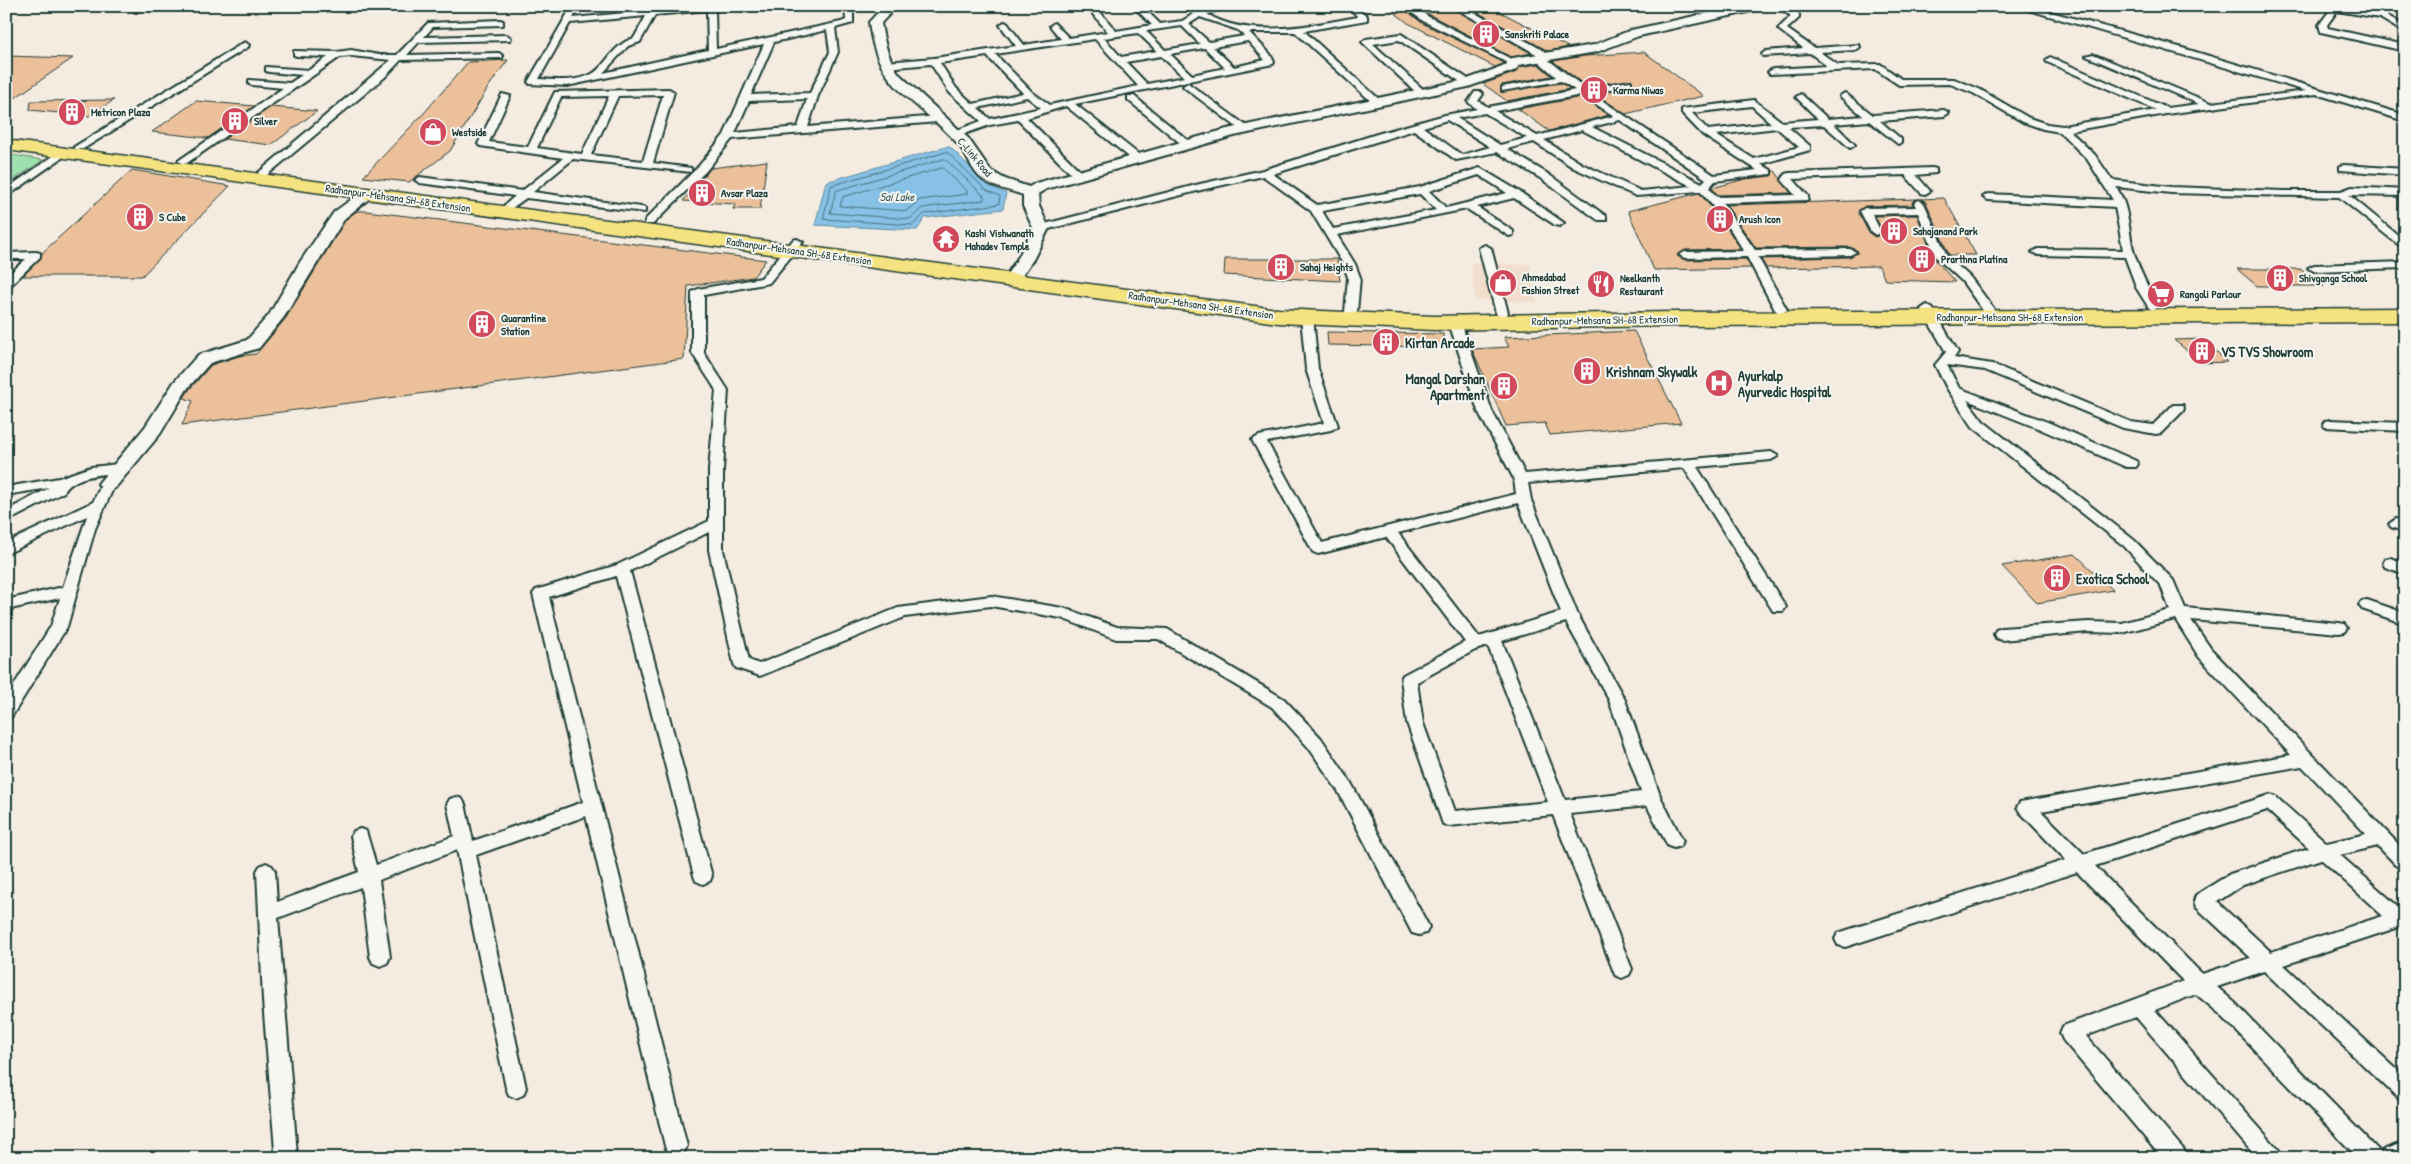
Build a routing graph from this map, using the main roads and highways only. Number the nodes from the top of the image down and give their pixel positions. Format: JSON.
{"nodes":[{"id":1,"x":6,"y":138,"type":"edge"},
{"id":2,"x":6,"y":146,"type":"edge"},
{"id":3,"x":71,"y":150,"type":"junction"},
{"id":4,"x":513,"y":203,"type":"junction"},
{"id":5,"x":793,"y":246,"type":"junction"},
{"id":6,"x":1014,"y":276,"type":"junction"},
{"id":7,"x":2405,"y":305,"type":"edge"},
{"id":8,"x":1930,"y":313,"type":"junction"},
{"id":9,"x":2405,"y":315,"type":"edge"}],
"edges":[{"from":1,"to":3,"type":"highway"},
{"from":2,"to":3,"type":"highway","name":"Radhanpur-Mehsana SH-68 Extension"},
{"from":3,"to":4,"type":"highway"},
{"from":3,"to":4,"type":"highway","name":"Radhanpur-Mehsana SH-68 Extension"},
{"from":4,"to":5,"type":"highway","name":"Radhanpur-Mehsana SH-68 Extension"},
{"from":4,"to":5,"type":"highway"},
{"from":5,"to":6,"type":"highway","name":"Radhanpur-Mehsana SH-68 Extension"},
{"from":6,"to":8,"type":"highway"},
{"from":6,"to":8,"type":"highway","name":"Radhanpur-Mehsana SH-68 Extension"},
{"from":7,"to":8,"type":"highway"},
{"from":8,"to":9,"type":"highway","name":"Radhanpur-Mehsana SH-68 Extension"}]}
